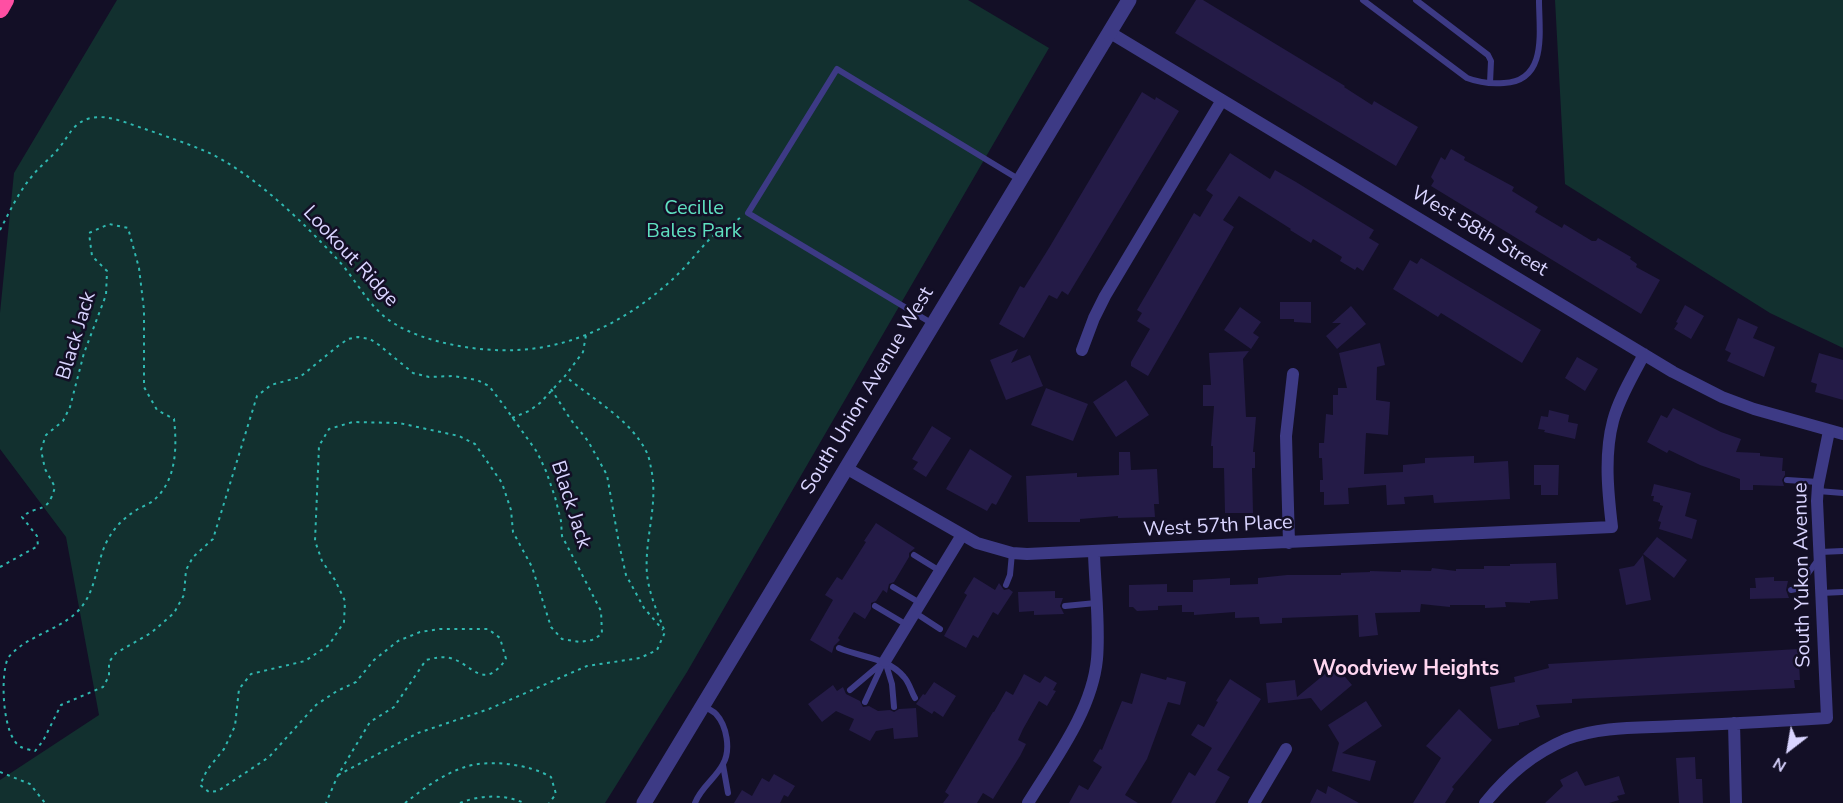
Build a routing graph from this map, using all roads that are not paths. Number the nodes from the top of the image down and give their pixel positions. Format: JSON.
{"nodes":[{"id":1,"x":5,"y":0,"type":"edge"},
{"id":2,"x":1129,"y":0,"type":"edge"},
{"id":3,"x":1416,"y":0,"type":"edge"},
{"id":4,"x":1539,"y":0,"type":"edge"},
{"id":5,"x":1366,"y":1,"type":"edge"},
{"id":6,"x":0,"y":9,"type":"edge"},
{"id":7,"x":1109,"y":32,"type":"junction"},
{"id":8,"x":1490,"y":83,"type":"junction"},
{"id":9,"x":1222,"y":100,"type":"junction"},
{"id":10,"x":1020,"y":180,"type":"junction"},
{"id":11,"x":933,"y":324,"type":"junction"},
{"id":12,"x":1082,"y":350,"type":"dead end"},
{"id":13,"x":1644,"y":354,"type":"junction"},
{"id":14,"x":1293,"y":374,"type":"dead end"},
{"id":15,"x":1829,"y":431,"type":"junction"},
{"id":16,"x":1843,"y":434,"type":"edge"},
{"id":17,"x":846,"y":468,"type":"junction"},
{"id":18,"x":1786,"y":480,"type":"dead end"},
{"id":19,"x":1818,"y":487,"type":"junction"},
{"id":20,"x":1843,"y":493,"type":"edge"},
{"id":21,"x":962,"y":535,"type":"junction"},
{"id":22,"x":1289,"y":543,"type":"junction"},
{"id":23,"x":1843,"y":551,"type":"edge"},
{"id":24,"x":1012,"y":553,"type":"junction"},
{"id":25,"x":1094,"y":553,"type":"junction"},
{"id":26,"x":914,"y":555,"type":"dead end"},
{"id":27,"x":1820,"y":555,"type":"junction"},
{"id":28,"x":940,"y":571,"type":"junction"},
{"id":29,"x":1006,"y":585,"type":"dead end"},
{"id":30,"x":893,"y":587,"type":"dead end"},
{"id":31,"x":1791,"y":590,"type":"dead end"},
{"id":32,"x":1843,"y":592,"type":"edge"},
{"id":33,"x":1821,"y":593,"type":"junction"},
{"id":34,"x":1096,"y":603,"type":"junction"},
{"id":35,"x":875,"y":606,"type":"dead end"},
{"id":36,"x":1065,"y":606,"type":"dead end"},
{"id":37,"x":917,"y":608,"type":"junction"},
{"id":38,"x":906,"y":625,"type":"junction"},
{"id":39,"x":940,"y":629,"type":"dead end"},
{"id":40,"x":839,"y":648,"type":"dead end"},
{"id":41,"x":885,"y":661,"type":"junction"},
{"id":42,"x":850,"y":690,"type":"dead end"},
{"id":43,"x":915,"y":698,"type":"dead end"},
{"id":44,"x":865,"y":702,"type":"dead end"},
{"id":45,"x":703,"y":706,"type":"junction"},
{"id":46,"x":894,"y":707,"type":"dead end"},
{"id":47,"x":1734,"y":723,"type":"junction"},
{"id":48,"x":1286,"y":749,"type":"dead end"},
{"id":49,"x":723,"y":765,"type":"junction"},
{"id":50,"x":729,"y":793,"type":"dead end"},
{"id":51,"x":644,"y":803,"type":"edge"},
{"id":52,"x":694,"y":803,"type":"edge"},
{"id":53,"x":1028,"y":803,"type":"edge"},
{"id":54,"x":1254,"y":803,"type":"edge"},
{"id":55,"x":1485,"y":803,"type":"edge"},
{"id":56,"x":1736,"y":803,"type":"edge"}],
"edges":[{"from":1,"to":6,"type":"highway"},
{"from":2,"to":7,"type":"street","name":"South Union Avenue West"},
{"from":3,"to":8,"type":"lane"},
{"from":4,"to":8,"type":"lane"},
{"from":5,"to":8,"type":"lane"},
{"from":7,"to":9,"type":"street","name":"West 58th Street"},
{"from":7,"to":10,"type":"street","name":"South Union Avenue West"},
{"from":9,"to":12,"type":"street"},
{"from":9,"to":13,"type":"street","name":"West 58th Street"},
{"from":10,"to":11,"type":"street","name":"South Union Avenue West"},
{"from":10,"to":11,"type":"lane"},
{"from":11,"to":17,"type":"street","name":"South Union Avenue West"},
{"from":13,"to":15,"type":"street","name":"West 58th Street"},
{"from":13,"to":22,"type":"street","name":"West 57th Place"},
{"from":14,"to":22,"type":"street"},
{"from":15,"to":16,"type":"street","name":"West 58th Street"},
{"from":15,"to":19,"type":"street","name":"South Yukon Avenue"},
{"from":17,"to":21,"type":"street","name":"West 57th Place"},
{"from":17,"to":45,"type":"street","name":"South Union Avenue West"},
{"from":18,"to":19,"type":"lane"},
{"from":19,"to":20,"type":"lane"},
{"from":19,"to":27,"type":"street","name":"South Yukon Avenue"},
{"from":21,"to":24,"type":"street","name":"West 57th Place"},
{"from":21,"to":28,"type":"street"},
{"from":22,"to":25,"type":"street","name":"West 57th Place"},
{"from":23,"to":27,"type":"lane"},
{"from":24,"to":25,"type":"street","name":"West 57th Place"},
{"from":24,"to":29,"type":"lane"},
{"from":25,"to":34,"type":"street"},
{"from":26,"to":28,"type":"lane"},
{"from":27,"to":31,"type":"lane"},
{"from":27,"to":33,"type":"street","name":"South Yukon Avenue"},
{"from":28,"to":37,"type":"street"},
{"from":30,"to":37,"type":"lane"},
{"from":32,"to":33,"type":"lane"},
{"from":33,"to":47,"type":"street","name":"South Yukon Avenue"},
{"from":34,"to":36,"type":"lane"},
{"from":34,"to":53,"type":"street"},
{"from":35,"to":38,"type":"lane"},
{"from":37,"to":38,"type":"street"},
{"from":37,"to":39,"type":"lane"},
{"from":38,"to":41,"type":"street"},
{"from":40,"to":41,"type":"lane"},
{"from":41,"to":42,"type":"lane"},
{"from":41,"to":43,"type":"lane"},
{"from":41,"to":44,"type":"lane"},
{"from":41,"to":46,"type":"lane"},
{"from":45,"to":49,"type":"lane"},
{"from":45,"to":51,"type":"street","name":"South Union Avenue West"},
{"from":47,"to":55,"type":"street"},
{"from":47,"to":56,"type":"street"},
{"from":48,"to":54,"type":"street"},
{"from":49,"to":50,"type":"lane"},
{"from":49,"to":52,"type":"lane"}]}
